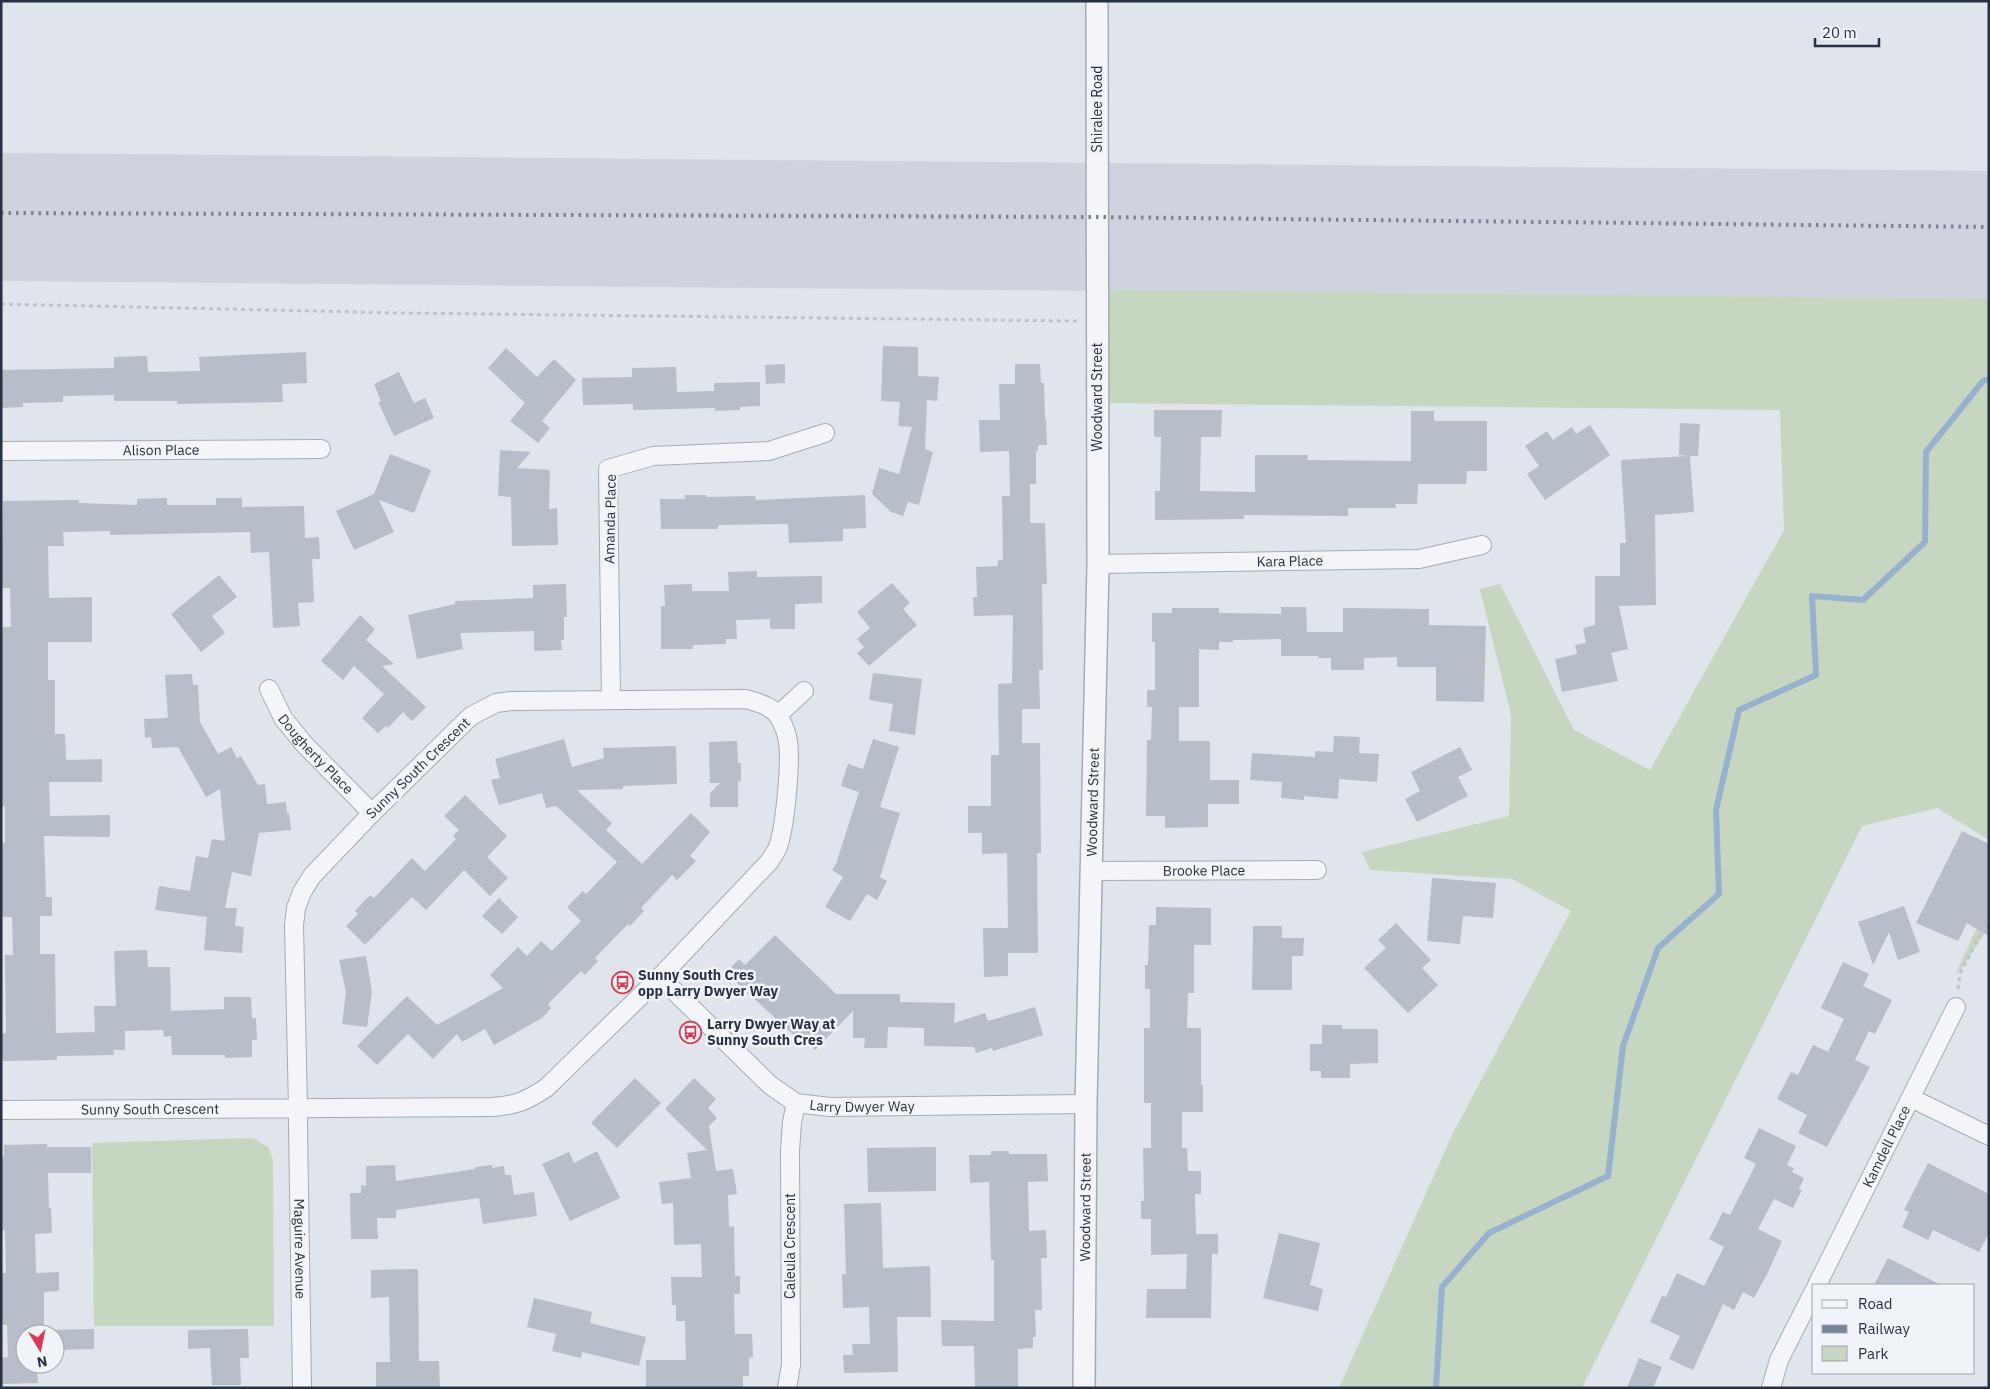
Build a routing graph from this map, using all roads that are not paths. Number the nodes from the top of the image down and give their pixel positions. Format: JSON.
{"nodes":[{"id":1,"x":1097,"y":1,"type":"edge"},
{"id":2,"x":1097,"y":217,"type":"joint"},
{"id":3,"x":825,"y":432,"type":"dead end"},
{"id":4,"x":321,"y":449,"type":"dead end"},
{"id":5,"x":1,"y":451,"type":"edge"},
{"id":6,"x":1482,"y":546,"type":"dead end"},
{"id":7,"x":1098,"y":564,"type":"junction"},
{"id":8,"x":269,"y":689,"type":"dead end"},
{"id":9,"x":804,"y":690,"type":"dead end"},
{"id":10,"x":611,"y":700,"type":"junction"},
{"id":11,"x":778,"y":715,"type":"junction"},
{"id":12,"x":372,"y":813,"type":"junction"},
{"id":13,"x":1316,"y":870,"type":"dead end"},
{"id":14,"x":1092,"y":871,"type":"junction"},
{"id":15,"x":660,"y":977,"type":"junction"},
{"id":16,"x":1956,"y":1007,"type":"road end"},
{"id":17,"x":1911,"y":1098,"type":"junction"},
{"id":18,"x":796,"y":1103,"type":"junction"},
{"id":19,"x":1086,"y":1104,"type":"junction"},
{"id":20,"x":298,"y":1109,"type":"junction"},
{"id":21,"x":1,"y":1110,"type":"edge"},
{"id":22,"x":1989,"y":1136,"type":"edge"},
{"id":23,"x":1818,"y":1284,"type":"edge"},
{"id":24,"x":1812,"y":1295,"type":"edge"},
{"id":25,"x":302,"y":1388,"type":"edge"},
{"id":26,"x":787,"y":1388,"type":"edge"},
{"id":27,"x":1084,"y":1388,"type":"edge"},
{"id":28,"x":1771,"y":1388,"type":"edge"}],
"edges":[{"from":1,"to":2,"type":"street","name":"Shiralee Road"},
{"from":2,"to":7,"type":"street","name":"Woodward Street"},
{"from":3,"to":10,"type":"street","name":"Amanda Place"},
{"from":4,"to":5,"type":"street","name":"Alison Place"},
{"from":6,"to":7,"type":"street","name":"Kara Place"},
{"from":7,"to":14,"type":"street","name":"Woodward Street"},
{"from":8,"to":12,"type":"street","name":"Dougherty Place"},
{"from":9,"to":11,"type":"street"},
{"from":10,"to":11,"type":"street","name":"Sunny South Crescent"},
{"from":10,"to":12,"type":"street","name":"Sunny South Crescent"},
{"from":11,"to":15,"type":"street","name":"Sunny South Crescent"},
{"from":12,"to":20,"type":"street","name":"Sunny South Crescent"},
{"from":13,"to":14,"type":"street","name":"Brooke Place"},
{"from":14,"to":19,"type":"street","name":"Woodward Street"},
{"from":15,"to":18,"type":"street","name":"Larry Dwyer Way"},
{"from":15,"to":20,"type":"street","name":"Sunny South Crescent"},
{"from":16,"to":17,"type":"street","name":"Kamdell Place"},
{"from":17,"to":22,"type":"street"},
{"from":17,"to":23,"type":"street","name":"Kamdell Place"},
{"from":18,"to":19,"type":"street","name":"Larry Dwyer Way"},
{"from":18,"to":26,"type":"street","name":"Caleula Crescent"},
{"from":19,"to":27,"type":"street","name":"Woodward Street"},
{"from":20,"to":21,"type":"street","name":"Sunny South Crescent"},
{"from":20,"to":25,"type":"street","name":"Maguire Avenue"},
{"from":24,"to":28,"type":"street"}]}
